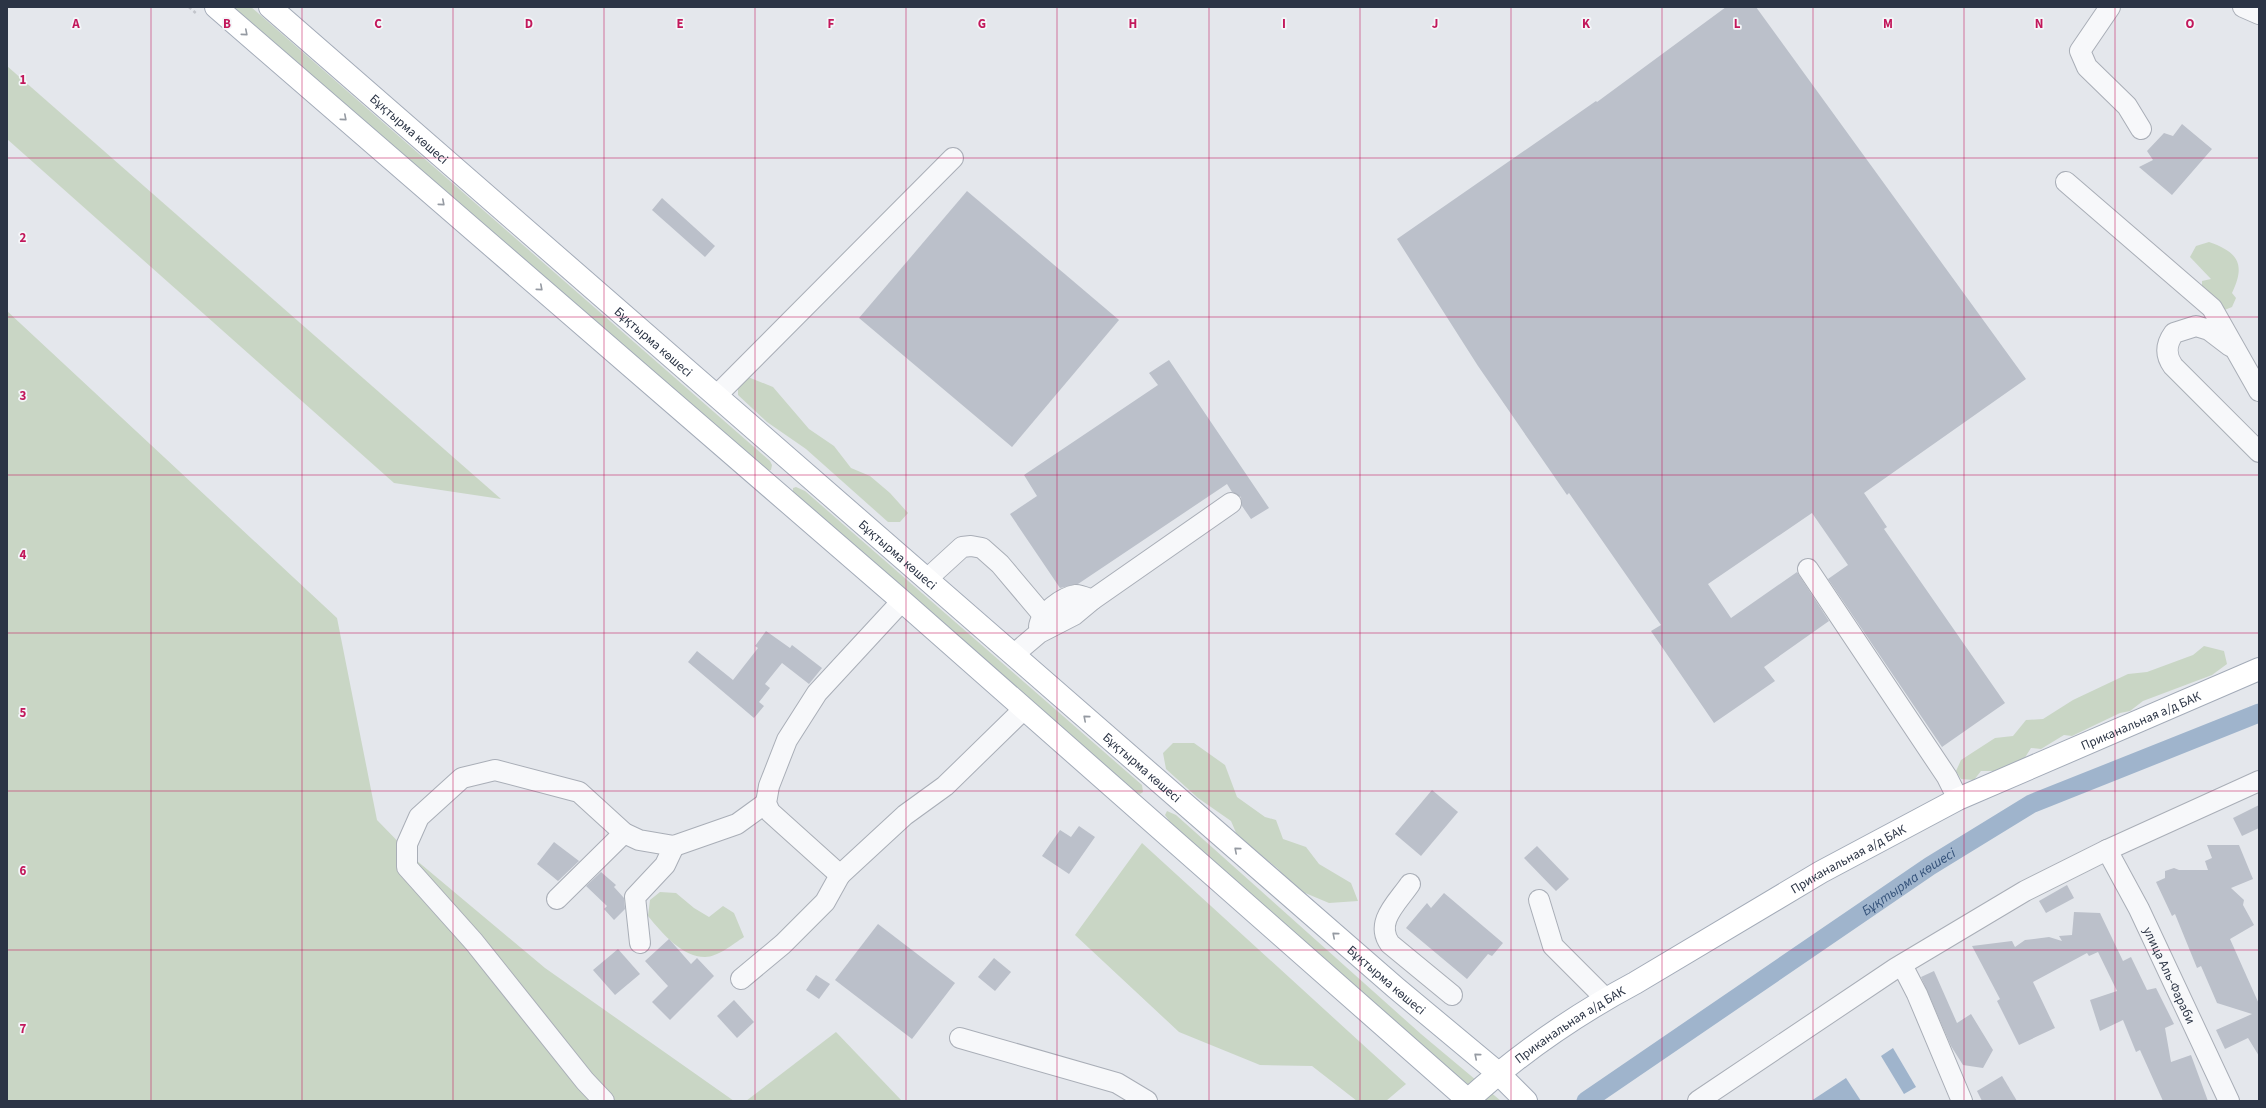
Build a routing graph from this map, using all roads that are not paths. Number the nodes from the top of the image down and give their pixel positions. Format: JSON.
{"nodes":[{"id":1,"x":216,"y":7,"type":"edge"},
{"id":2,"x":270,"y":7,"type":"edge"},
{"id":3,"x":2110,"y":7,"type":"edge"},
{"id":4,"x":2242,"y":7,"type":"edge"},
{"id":5,"x":2259,"y":14,"type":"edge"},
{"id":6,"x":2141,"y":130,"type":"dead end"},
{"id":7,"x":953,"y":158,"type":"dead end"},
{"id":8,"x":2066,"y":182,"type":"dead end"},
{"id":9,"x":2234,"y":346,"type":"junction"},
{"id":10,"x":2259,"y":391,"type":"edge"},
{"id":11,"x":716,"y":396,"type":"junction"},
{"id":12,"x":2259,"y":452,"type":"edge"},
{"id":13,"x":797,"y":466,"type":"junction"},
{"id":14,"x":773,"y":490,"type":"junction"},
{"id":15,"x":1231,"y":503,"type":"dead end"},
{"id":16,"x":1808,"y":569,"type":"dead end"},
{"id":17,"x":927,"y":579,"type":"junction"},
{"id":18,"x":902,"y":601,"type":"junction"},
{"id":19,"x":1041,"y":624,"type":"junction"},
{"id":20,"x":1013,"y":654,"type":"junction"},
{"id":21,"x":2259,"y":669,"type":"edge"},
{"id":22,"x":1024,"y":709,"type":"junction"},
{"id":23,"x":2259,"y":781,"type":"edge"},
{"id":24,"x":1164,"y":786,"type":"junction"},
{"id":25,"x":1958,"y":799,"type":"junction"},
{"id":26,"x":766,"y":803,"type":"junction"},
{"id":27,"x":1141,"y":810,"type":"junction"},
{"id":28,"x":624,"y":833,"type":"junction"},
{"id":29,"x":674,"y":846,"type":"junction"},
{"id":30,"x":2107,"y":850,"type":"junction"},
{"id":31,"x":840,"y":875,"type":"junction"},
{"id":32,"x":1410,"y":884,"type":"dead end"},
{"id":33,"x":557,"y":899,"type":"dead end"},
{"id":34,"x":1539,"y":900,"type":"dead end"},
{"id":35,"x":640,"y":943,"type":"dead end"},
{"id":36,"x":1902,"y":965,"type":"junction"},
{"id":37,"x":1416,"y":966,"type":"junction"},
{"id":38,"x":741,"y":979,"type":"dead end"},
{"id":39,"x":1396,"y":988,"type":"junction"},
{"id":40,"x":1452,"y":995,"type":"dead end"},
{"id":41,"x":1606,"y":998,"type":"junction"},
{"id":42,"x":960,"y":1038,"type":"dead end"},
{"id":43,"x":1498,"y":1073,"type":"junction"},
{"id":44,"x":604,"y":1101,"type":"edge"},
{"id":45,"x":1147,"y":1101,"type":"edge"},
{"id":46,"x":1468,"y":1101,"type":"edge"},
{"id":47,"x":1526,"y":1101,"type":"edge"},
{"id":48,"x":1698,"y":1101,"type":"edge"},
{"id":49,"x":1962,"y":1101,"type":"edge"},
{"id":50,"x":2229,"y":1101,"type":"edge"}],
"edges":[{"from":1,"to":14,"type":"main road","one_way":true},
{"from":2,"to":11,"type":"main road","name":"Бұқтырма көшесі"},
{"from":3,"to":6,"type":"street"},
{"from":4,"to":5,"type":"street"},
{"from":7,"to":11,"type":"street"},
{"from":8,"to":9,"type":"street"},
{"from":9,"to":10,"type":"street"},
{"from":9,"to":12,"type":"street"},
{"from":11,"to":13,"type":"main road","name":"Бұқтырма көшесі"},
{"from":13,"to":14,"type":"main road"},
{"from":13,"to":17,"type":"main road","name":"Бұқтырма көшесі"},
{"from":14,"to":18,"type":"main road"},
{"from":15,"to":19,"type":"street"},
{"from":16,"to":25,"type":"street"},
{"from":17,"to":19,"type":"street"},
{"from":17,"to":20,"type":"main road","name":"Бұқтырма көшесі"},
{"from":18,"to":22,"type":"main road"},
{"from":18,"to":26,"type":"street"},
{"from":19,"to":20,"type":"street"},
{"from":24,"to":20,"type":"main road","name":"Бұқтырма көшесі","one_way":true},
{"from":21,"to":25,"type":"main road","name":"Приканальная а/д БАК"},
{"from":22,"to":27,"type":"main road"},
{"from":22,"to":31,"type":"street"},
{"from":23,"to":30,"type":"street"},
{"from":24,"to":27,"type":"main road"},
{"from":39,"to":24,"type":"main road","name":"Бұқтырма көшесі","one_way":true},
{"from":25,"to":41,"type":"main road","name":"Приканальная а/д БАК"},
{"from":26,"to":29,"type":"street"},
{"from":26,"to":31,"type":"street"},
{"from":27,"to":46,"type":"main road"},
{"from":28,"to":29,"type":"street"},
{"from":28,"to":33,"type":"street"},
{"from":28,"to":44,"type":"street"},
{"from":29,"to":35,"type":"street"},
{"from":30,"to":36,"type":"street"},
{"from":30,"to":50,"type":"street","name":"улица Аль-Фараби"},
{"from":31,"to":38,"type":"street"},
{"from":32,"to":37,"type":"street"},
{"from":34,"to":41,"type":"street"},
{"from":36,"to":48,"type":"street"},
{"from":36,"to":49,"type":"street"},
{"from":37,"to":39,"type":"street"},
{"from":37,"to":40,"type":"street"},
{"from":43,"to":39,"type":"main road","name":"Бұқтырма көшесі","one_way":true},
{"from":41,"to":43,"type":"main road","name":"Приканальная а/д БАК"},
{"from":42,"to":45,"type":"street"},
{"from":43,"to":46,"type":"main road","name":"Приканальная а/д БАК"},
{"from":43,"to":47,"type":"main road","name":"Бұқтырма көшесі"}]}
